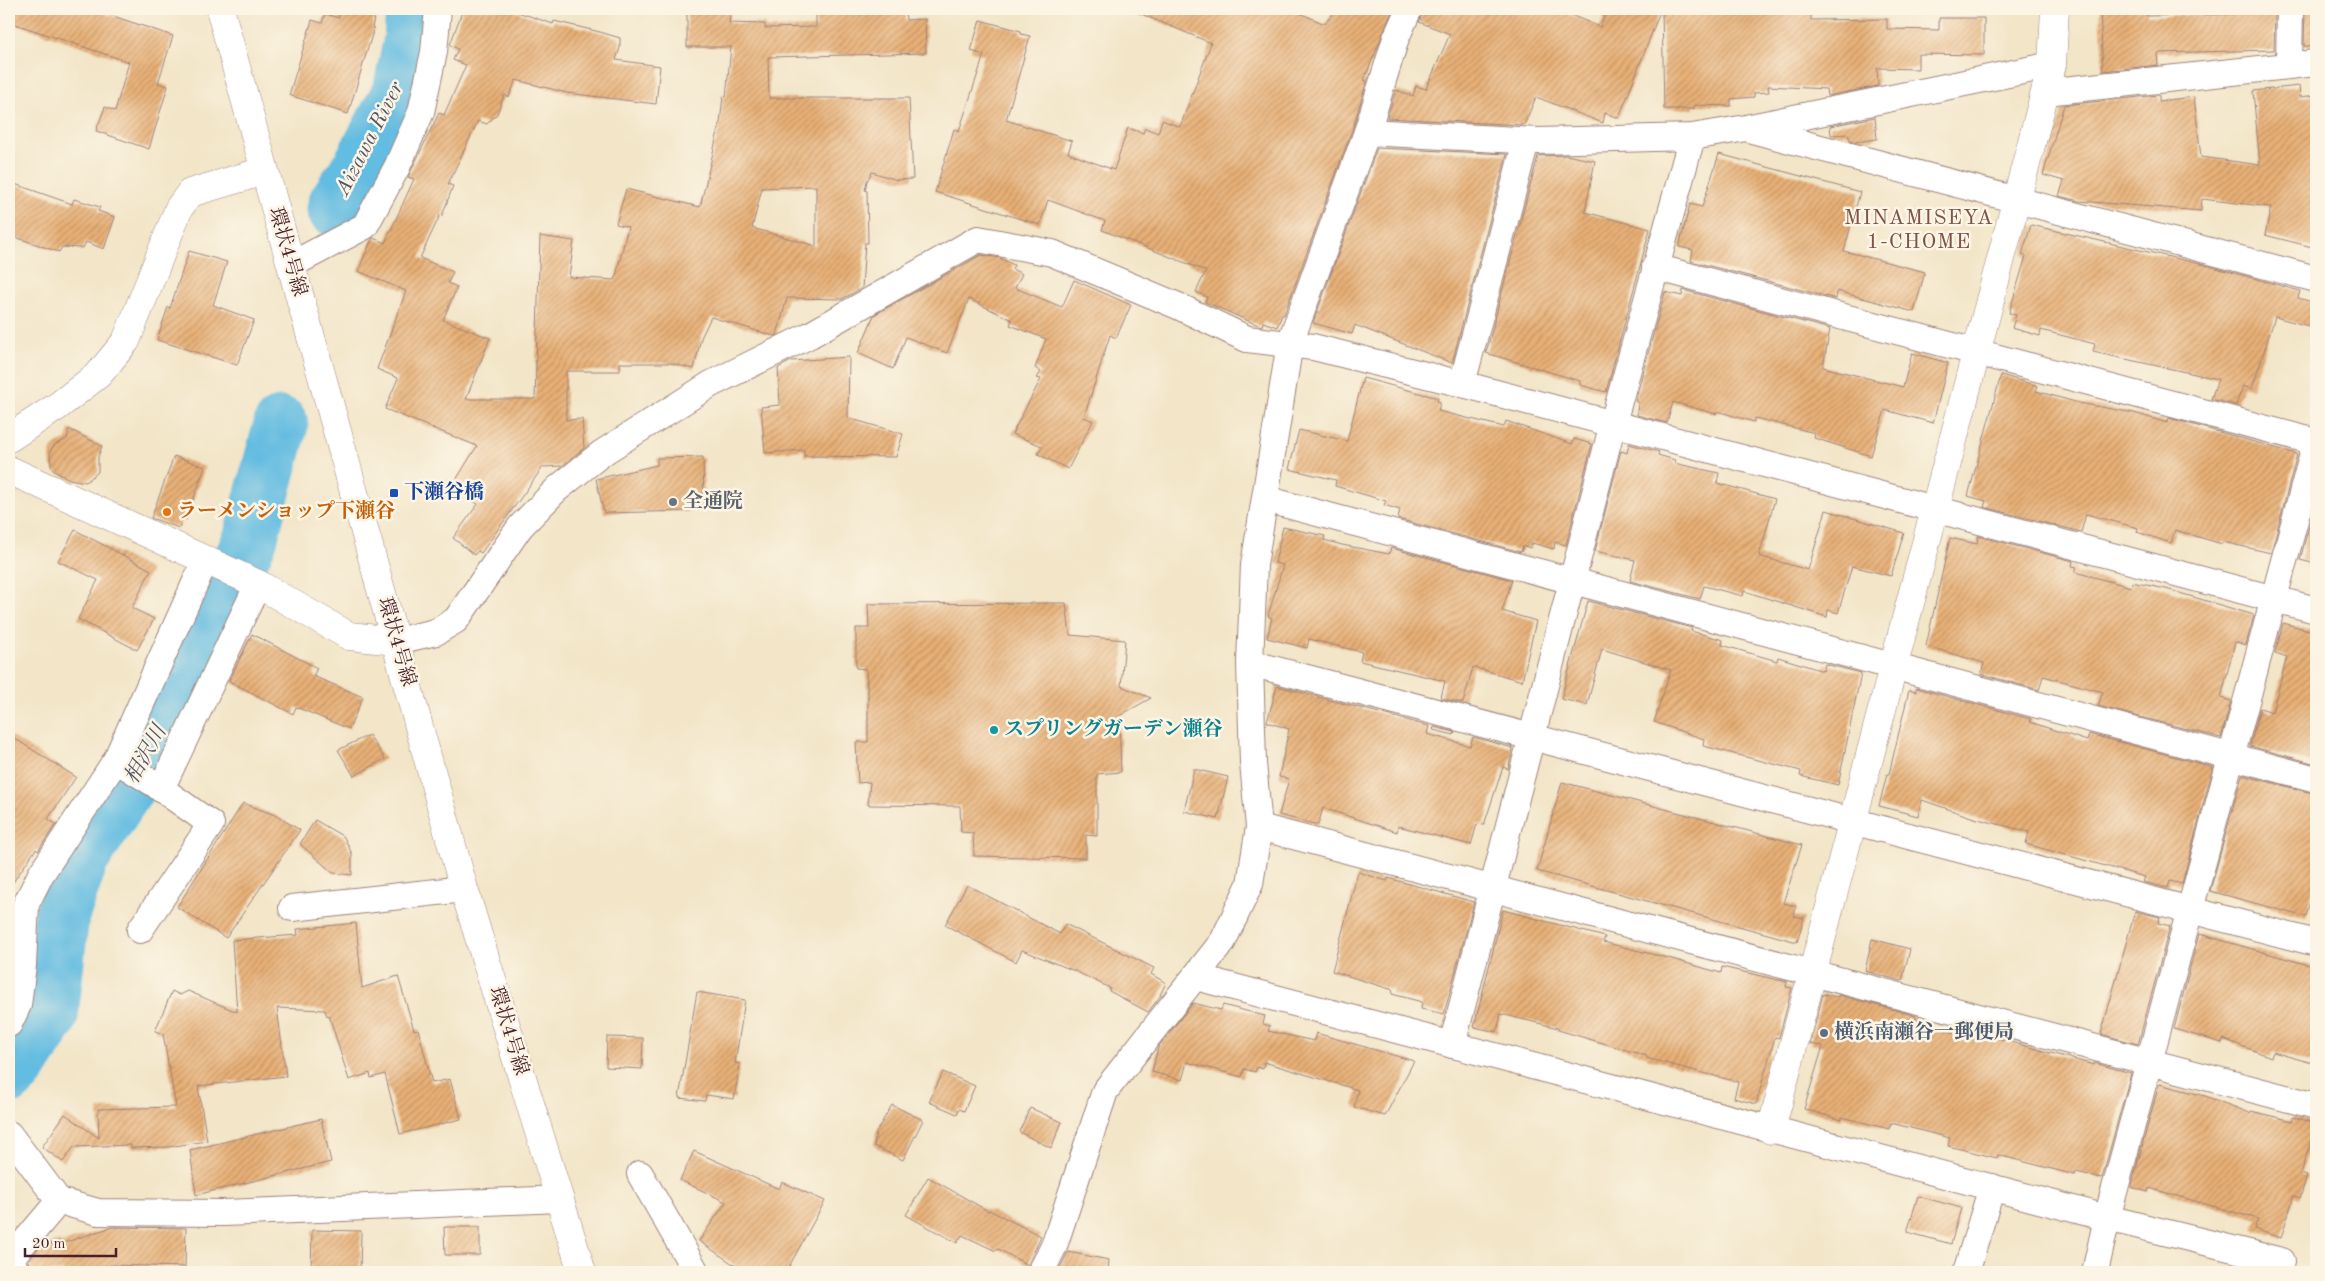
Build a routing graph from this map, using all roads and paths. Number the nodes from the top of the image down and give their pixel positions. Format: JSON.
{"nodes":[{"id":1,"x":220,"y":9,"type":"edge"},
{"id":2,"x":438,"y":9,"type":"edge"},
{"id":3,"x":1409,"y":9,"type":"edge"},
{"id":4,"x":2055,"y":9,"type":"edge"},
{"id":5,"x":2290,"y":9,"type":"edge"},
{"id":6,"x":2316,"y":63,"type":"edge"},
{"id":7,"x":2052,"y":65,"type":"junction"},
{"id":8,"x":2289,"y":65,"type":"junction"},
{"id":9,"x":2045,"y":92,"type":"junction"},
{"id":10,"x":1746,"y":128,"type":"junction"},
{"id":11,"x":1366,"y":132,"type":"junction"},
{"id":12,"x":1692,"y":137,"type":"junction"},
{"id":13,"x":1526,"y":141,"type":"junction"},
{"id":14,"x":264,"y":171,"type":"junction"},
{"id":15,"x":2016,"y":200,"type":"junction"},
{"id":16,"x":291,"y":265,"type":"junction"},
{"id":17,"x":1655,"y":267,"type":"junction"},
{"id":18,"x":2316,"y":279,"type":"edge"},
{"id":19,"x":1290,"y":343,"type":"junction"},
{"id":20,"x":1976,"y":352,"type":"junction"},
{"id":21,"x":1462,"y":384,"type":"junction"},
{"id":22,"x":1613,"y":424,"type":"junction"},
{"id":23,"x":9,"y":438,"type":"edge"},
{"id":24,"x":9,"y":470,"type":"edge"},
{"id":25,"x":1265,"y":499,"type":"junction"},
{"id":26,"x":1936,"y":509,"type":"junction"},
{"id":27,"x":209,"y":562,"type":"junction"},
{"id":28,"x":1572,"y":581,"type":"junction"},
{"id":29,"x":255,"y":582,"type":"junction"},
{"id":30,"x":2274,"y":598,"type":"junction"},
{"id":31,"x":2316,"y":610,"type":"edge"},
{"id":32,"x":396,"y":641,"type":"junction"},
{"id":33,"x":1250,"y":662,"type":"junction"},
{"id":34,"x":1894,"y":667,"type":"junction"},
{"id":35,"x":1532,"y":737,"type":"junction"},
{"id":36,"x":2231,"y":757,"type":"junction"},
{"id":37,"x":121,"y":763,"type":"junction"},
{"id":38,"x":2316,"y":779,"type":"edge"},
{"id":39,"x":157,"y":786,"type":"junction"},
{"id":40,"x":1853,"y":821,"type":"junction"},
{"id":41,"x":1259,"y":827,"type":"junction"},
{"id":42,"x":1492,"y":888,"type":"junction"},
{"id":43,"x":464,"y":889,"type":"junction"},
{"id":44,"x":17,"y":897,"type":"edge"},
{"id":45,"x":292,"y":908,"type":"dead end"},
{"id":46,"x":2191,"y":909,"type":"junction"},
{"id":47,"x":140,"y":930,"type":"dead end"},
{"id":48,"x":2316,"y":943,"type":"edge"},
{"id":49,"x":1812,"y":973,"type":"junction"},
{"id":50,"x":1196,"y":977,"type":"junction"},
{"id":51,"x":9,"y":1024,"type":"edge"},
{"id":52,"x":1452,"y":1045,"type":"junction"},
{"id":53,"x":2150,"y":1062,"type":"junction"},
{"id":54,"x":2316,"y":1106,"type":"edge"},
{"id":55,"x":1771,"y":1130,"type":"junction"},
{"id":56,"x":9,"y":1134,"type":"edge"},
{"id":57,"x":640,"y":1174,"type":"dead end"},
{"id":58,"x":1992,"y":1187,"type":"junction"},
{"id":59,"x":560,"y":1199,"type":"junction"},
{"id":60,"x":59,"y":1201,"type":"junction"},
{"id":61,"x":2107,"y":1218,"type":"junction"},
{"id":62,"x":2282,"y":1261,"type":"dead end"},
{"id":63,"x":16,"y":1272,"type":"edge"},
{"id":64,"x":582,"y":1272,"type":"edge"},
{"id":65,"x":696,"y":1272,"type":"edge"},
{"id":66,"x":1041,"y":1272,"type":"edge"},
{"id":67,"x":1966,"y":1272,"type":"edge"},
{"id":68,"x":2095,"y":1272,"type":"edge"}],
"edges":[{"from":1,"to":14,"type":"street","name":"環状4号線"},
{"from":2,"to":16,"type":"street"},
{"from":3,"to":11,"type":"street"},
{"from":4,"to":7,"type":"street"},
{"from":5,"to":8,"type":"street"},
{"from":6,"to":8,"type":"street"},
{"from":7,"to":9,"type":"street"},
{"from":7,"to":10,"type":"street"},
{"from":8,"to":9,"type":"street"},
{"from":9,"to":15,"type":"street"},
{"from":10,"to":12,"type":"street"},
{"from":10,"to":15,"type":"street"},
{"from":11,"to":13,"type":"street"},
{"from":11,"to":19,"type":"street"},
{"from":12,"to":13,"type":"street"},
{"from":12,"to":17,"type":"street"},
{"from":13,"to":21,"type":"street"},
{"from":14,"to":16,"type":"street","name":"環状4号線"},
{"from":14,"to":23,"type":"street"},
{"from":15,"to":18,"type":"street"},
{"from":15,"to":20,"type":"street"},
{"from":16,"to":32,"type":"street","name":"環状4号線"},
{"from":17,"to":20,"type":"street"},
{"from":17,"to":22,"type":"street"},
{"from":19,"to":21,"type":"street"},
{"from":19,"to":25,"type":"street"},
{"from":19,"to":32,"type":"street"},
{"from":20,"to":26,"type":"street"},
{"from":20,"to":30,"type":"street"},
{"from":21,"to":22,"type":"street"},
{"from":22,"to":26,"type":"street"},
{"from":22,"to":28,"type":"street"},
{"from":24,"to":27,"type":"street"},
{"from":25,"to":28,"type":"street"},
{"from":25,"to":33,"type":"street"},
{"from":26,"to":30,"type":"street"},
{"from":26,"to":34,"type":"street"},
{"from":27,"to":29,"type":"street"},
{"from":27,"to":37,"type":"street"},
{"from":28,"to":34,"type":"street"},
{"from":28,"to":35,"type":"street"},
{"from":29,"to":32,"type":"street"},
{"from":29,"to":39,"type":"street"},
{"from":30,"to":31,"type":"street"},
{"from":30,"to":36,"type":"street"},
{"from":32,"to":43,"type":"street","name":"環状4号線"},
{"from":33,"to":35,"type":"street"},
{"from":33,"to":41,"type":"street"},
{"from":34,"to":36,"type":"street"},
{"from":34,"to":40,"type":"street"},
{"from":35,"to":40,"type":"street"},
{"from":35,"to":42,"type":"street"},
{"from":36,"to":38,"type":"street"},
{"from":36,"to":46,"type":"street"},
{"from":37,"to":39,"type":"street"},
{"from":37,"to":44,"type":"street"},
{"from":39,"to":47,"type":"street"},
{"from":40,"to":46,"type":"street"},
{"from":40,"to":49,"type":"street"},
{"from":41,"to":42,"type":"street"},
{"from":41,"to":50,"type":"street"},
{"from":42,"to":49,"type":"street"},
{"from":42,"to":52,"type":"street"},
{"from":43,"to":45,"type":"street"},
{"from":43,"to":59,"type":"street","name":"環状4号線"},
{"from":44,"to":51,"type":"street"},
{"from":46,"to":48,"type":"street"},
{"from":46,"to":53,"type":"street"},
{"from":49,"to":53,"type":"street"},
{"from":49,"to":55,"type":"street"},
{"from":50,"to":52,"type":"street"},
{"from":50,"to":66,"type":"street"},
{"from":52,"to":55,"type":"street"},
{"from":53,"to":54,"type":"street"},
{"from":53,"to":61,"type":"street"},
{"from":55,"to":58,"type":"street"},
{"from":56,"to":60,"type":"street"},
{"from":57,"to":65,"type":"street"},
{"from":58,"to":61,"type":"street"},
{"from":58,"to":67,"type":"street"},
{"from":59,"to":60,"type":"street"},
{"from":59,"to":64,"type":"street","name":"環状4号線"},
{"from":60,"to":63,"type":"street"},
{"from":61,"to":62,"type":"street"},
{"from":61,"to":68,"type":"street"}]}
